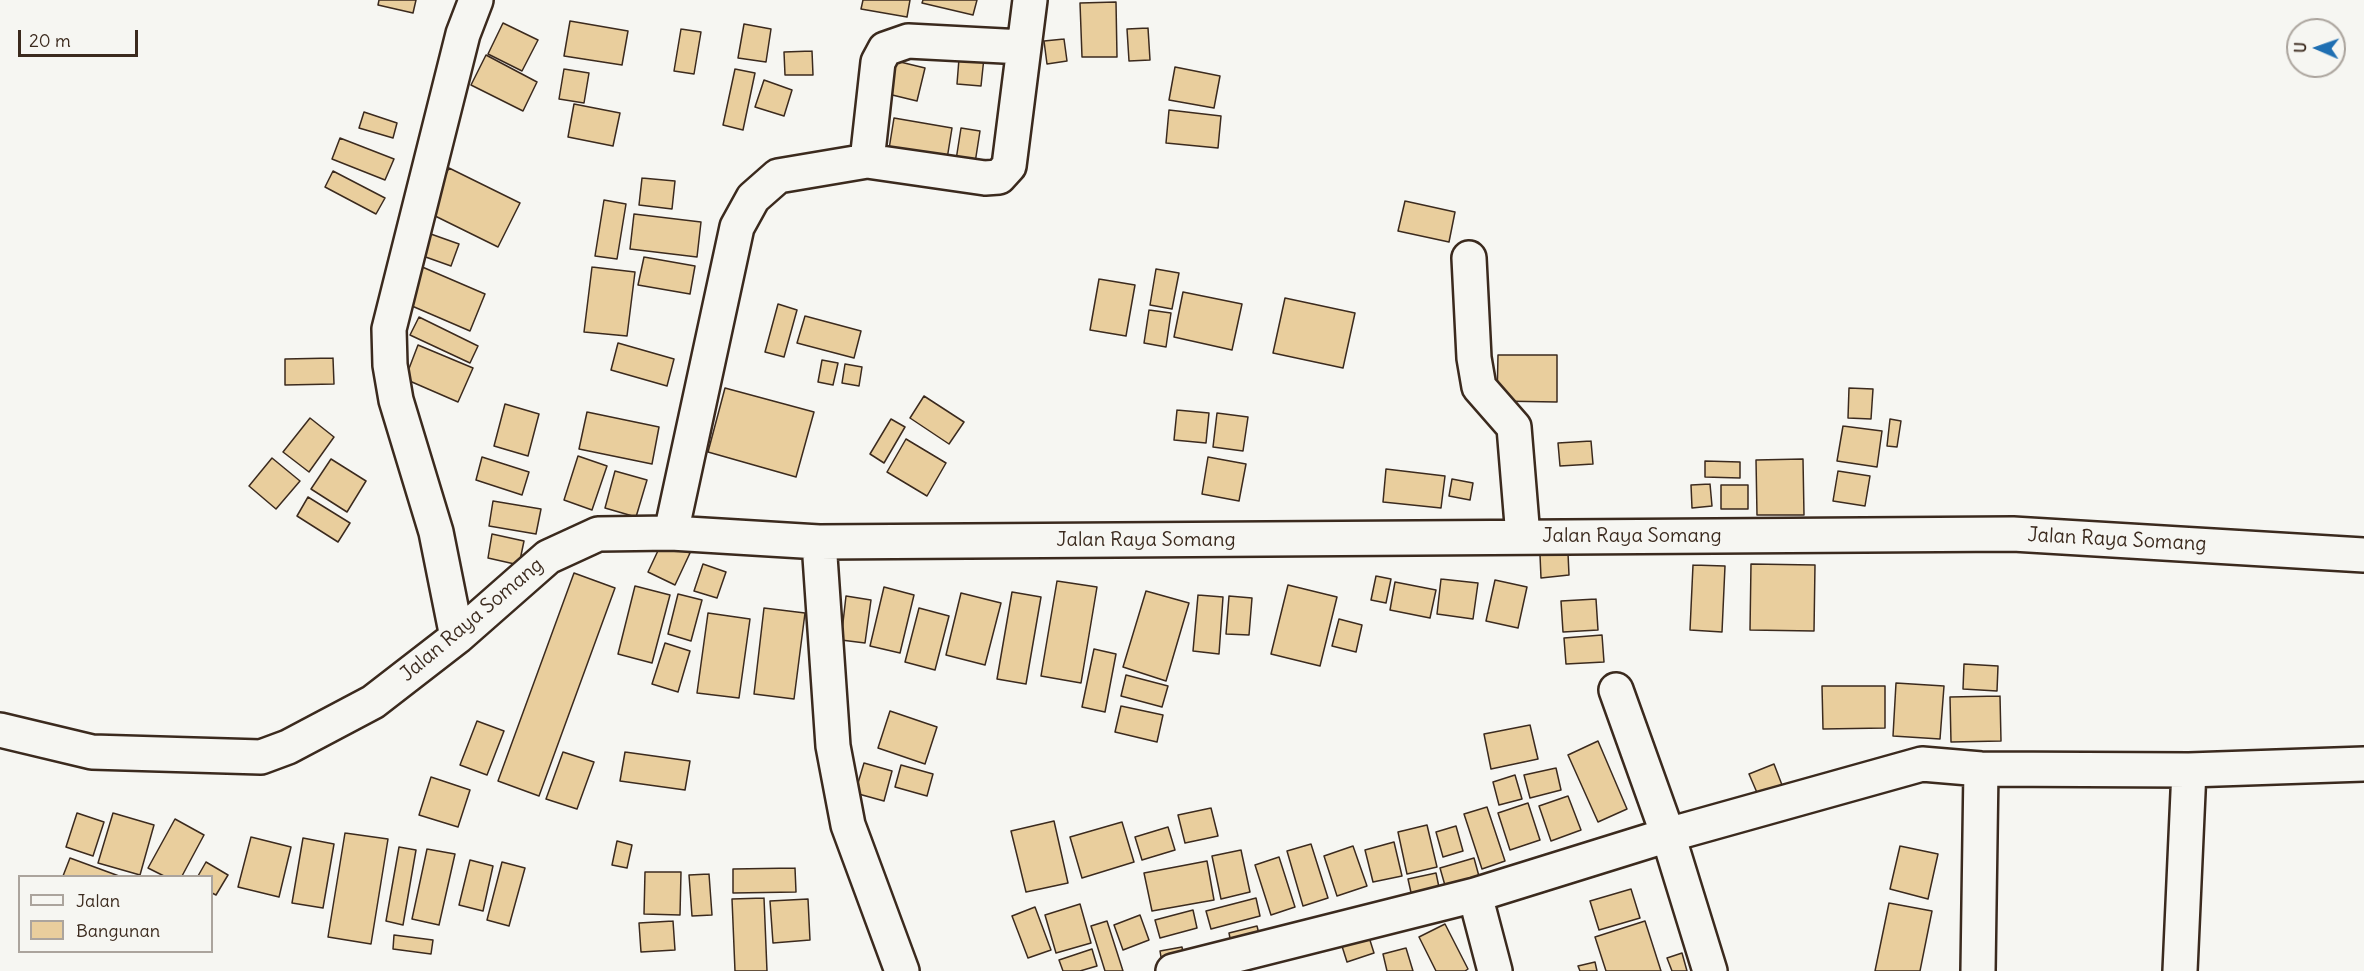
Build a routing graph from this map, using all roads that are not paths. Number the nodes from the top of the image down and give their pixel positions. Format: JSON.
{"nodes":[{"id":1,"x":476,"y":0,"type":"edge"},
{"id":2,"x":1030,"y":0,"type":"edge"},
{"id":3,"x":1023,"y":47,"type":"junction"},
{"id":4,"x":867,"y":161,"type":"junction"},
{"id":5,"x":1469,"y":258,"type":"dead end"},
{"id":6,"x":671,"y":532,"type":"junction"},
{"id":7,"x":1523,"y":537,"type":"junction"},
{"id":8,"x":819,"y":542,"type":"junction"},
{"id":9,"x":2364,"y":555,"type":"edge"},
{"id":10,"x":457,"y":637,"type":"junction"},
{"id":11,"x":1616,"y":690,"type":"dead end"},
{"id":12,"x":0,"y":730,"type":"edge"},
{"id":13,"x":2364,"y":764,"type":"edge"},
{"id":14,"x":1981,"y":769,"type":"junction"},
{"id":15,"x":2188,"y":770,"type":"junction"},
{"id":16,"x":1668,"y":835,"type":"junction"},
{"id":17,"x":1475,"y":895,"type":"junction"},
{"id":18,"x":902,"y":971,"type":"edge"},
{"id":19,"x":1173,"y":971,"type":"edge"},
{"id":20,"x":1495,"y":971,"type":"edge"},
{"id":21,"x":1710,"y":971,"type":"edge"},
{"id":22,"x":1977,"y":971,"type":"edge"},
{"id":23,"x":2180,"y":971,"type":"edge"}],
"edges":[{"from":1,"to":10,"type":"street"},
{"from":2,"to":3,"type":"street"},
{"from":3,"to":4,"type":"street"},
{"from":3,"to":4,"type":"street"},
{"from":4,"to":6,"type":"street"},
{"from":5,"to":7,"type":"street"},
{"from":6,"to":8,"type":"street","name":"Jalan Raya Somang"},
{"from":6,"to":10,"type":"street","name":"Jalan Raya Somang"},
{"from":7,"to":8,"type":"street","name":"Jalan Raya Somang"},
{"from":7,"to":9,"type":"street","name":"Jalan Raya Somang"},
{"from":8,"to":18,"type":"street"},
{"from":10,"to":12,"type":"street","name":"Jalan Raya Somang"},
{"from":11,"to":16,"type":"street"},
{"from":13,"to":15,"type":"street"},
{"from":14,"to":15,"type":"street"},
{"from":14,"to":16,"type":"street"},
{"from":14,"to":22,"type":"street"},
{"from":15,"to":23,"type":"street"},
{"from":16,"to":17,"type":"street"},
{"from":16,"to":21,"type":"street"},
{"from":17,"to":19,"type":"street"},
{"from":17,"to":20,"type":"street"}]}
